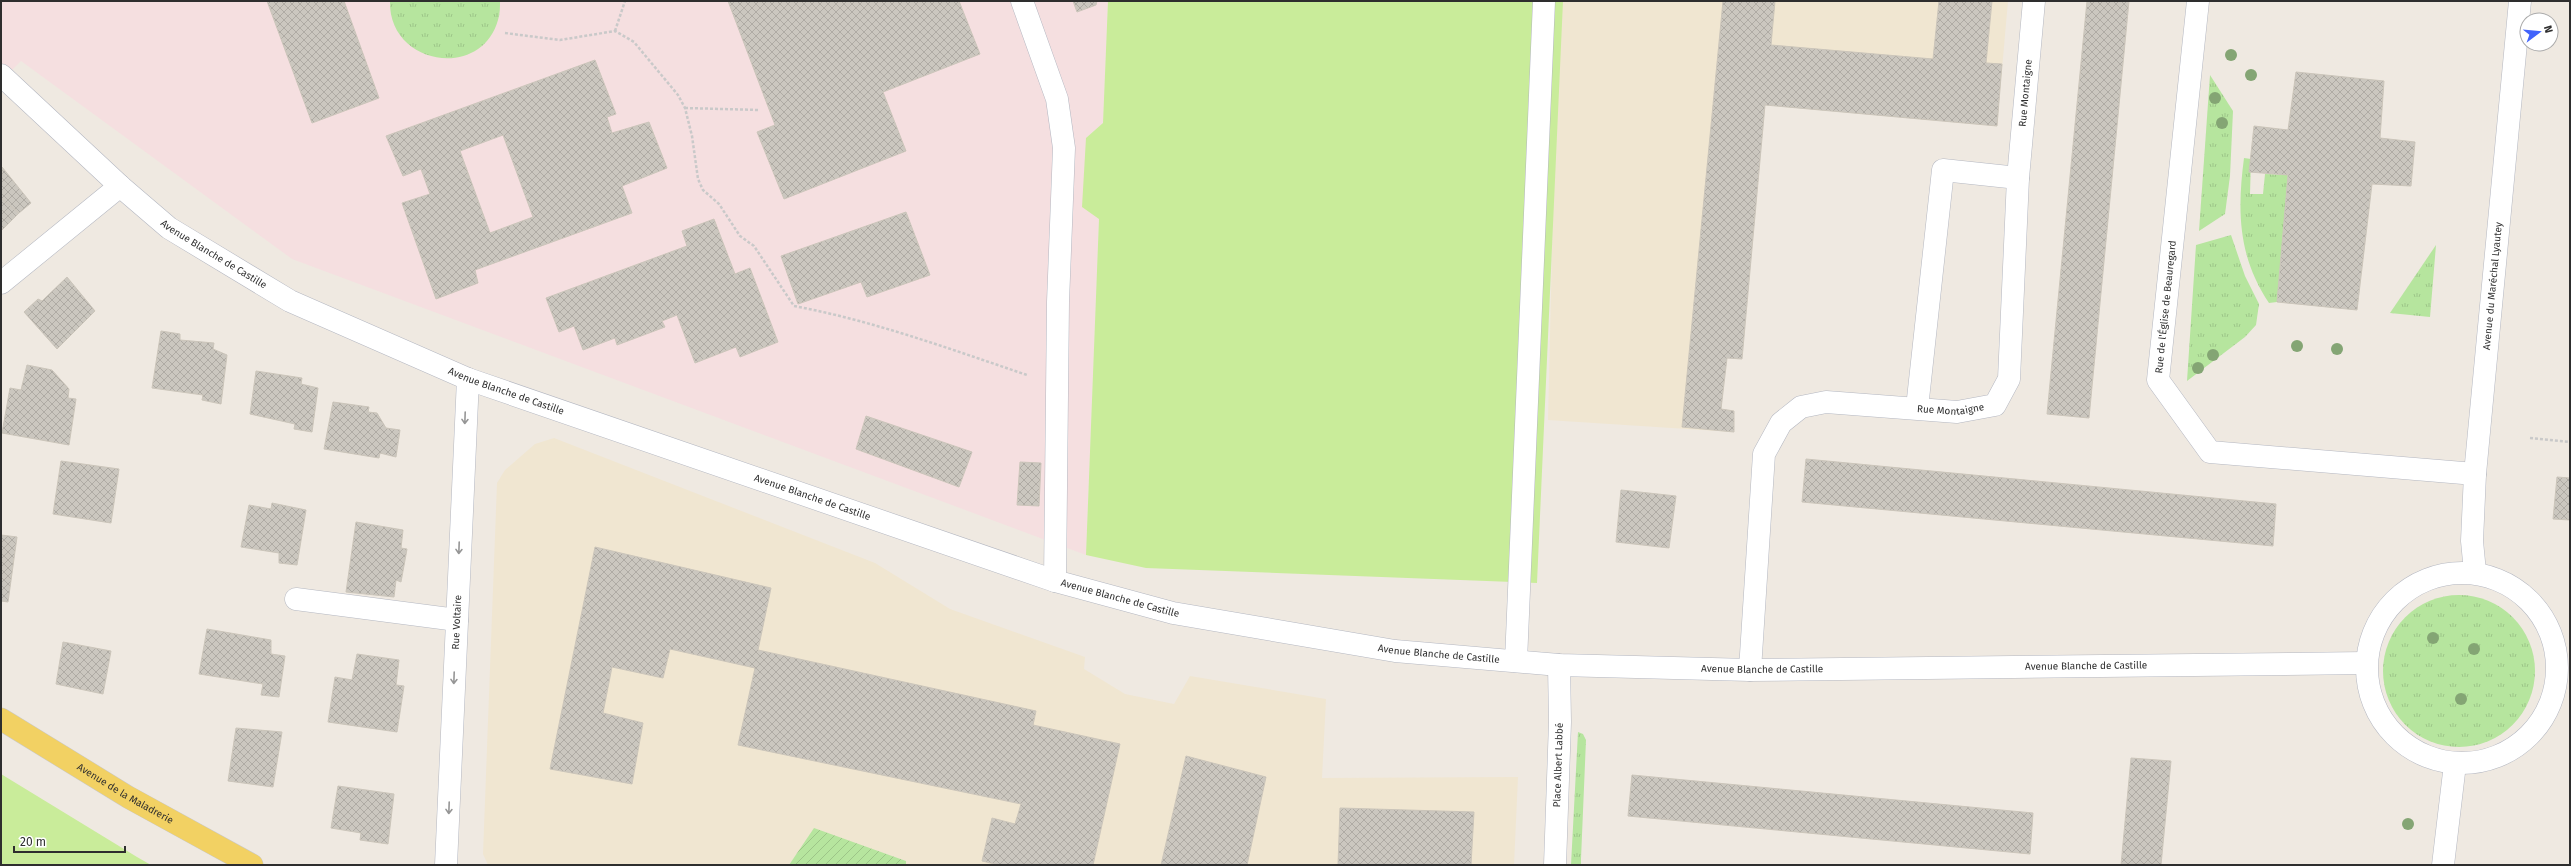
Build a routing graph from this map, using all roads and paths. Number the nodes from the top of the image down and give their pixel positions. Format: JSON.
{"nodes":[{"id":1,"x":625,"y":1,"type":"edge"},
{"id":2,"x":1022,"y":1,"type":"edge"},
{"id":3,"x":1544,"y":1,"type":"edge"},
{"id":4,"x":2034,"y":1,"type":"edge"},
{"id":5,"x":2198,"y":1,"type":"edge"},
{"id":6,"x":2520,"y":1,"type":"edge"},
{"id":7,"x":615,"y":31,"type":"junction"},
{"id":8,"x":505,"y":33,"type":"dead end"},
{"id":9,"x":1,"y":75,"type":"edge"},
{"id":10,"x":685,"y":108,"type":"junction"},
{"id":11,"x":759,"y":110,"type":"dead end"},
{"id":12,"x":2018,"y":178,"type":"junction"},
{"id":13,"x":120,"y":186,"type":"junction"},
{"id":14,"x":1,"y":282,"type":"edge"},
{"id":15,"x":468,"y":379,"type":"junction"},
{"id":16,"x":1057,"y":385,"type":"junction"},
{"id":17,"x":1917,"y":408,"type":"junction"},
{"id":18,"x":2530,"y":438,"type":"dead end"},
{"id":19,"x":2570,"y":442,"type":"edge"},
{"id":20,"x":2475,"y":474,"type":"junction"},
{"id":21,"x":2475,"y":572,"type":"junction"},
{"id":22,"x":1055,"y":582,"type":"junction"},
{"id":23,"x":296,"y":599,"type":"dead end"},
{"id":24,"x":456,"y":620,"type":"junction"},
{"id":25,"x":1516,"y":661,"type":"junction"},
{"id":26,"x":2366,"y":663,"type":"junction"},
{"id":27,"x":1559,"y":665,"type":"junction"},
{"id":28,"x":2564,"y":668,"type":"edge"},
{"id":29,"x":1750,"y":670,"type":"junction"},
{"id":30,"x":1,"y":719,"type":"edge"},
{"id":31,"x":2455,"y":764,"type":"junction"},
{"id":32,"x":252,"y":865,"type":"edge"},
{"id":33,"x":446,"y":865,"type":"edge"},
{"id":34,"x":1555,"y":865,"type":"edge"},
{"id":35,"x":2443,"y":865,"type":"edge"}],
"edges":[{"from":1,"to":7,"type":"path"},
{"from":2,"to":16,"type":"street"},
{"from":3,"to":25,"type":"street"},
{"from":4,"to":12,"type":"street","name":"Rue Montaigne"},
{"from":5,"to":20,"type":"street","name":"Rue de l'Église de Beauregard"},
{"from":6,"to":20,"type":"street","name":"Avenue du Maréchal Lyautey"},
{"from":7,"to":8,"type":"path"},
{"from":7,"to":10,"type":"path"},
{"from":9,"to":13,"type":"street","name":"Avenue Blanche de Castille"},
{"from":10,"to":11,"type":"path"},
{"from":10,"to":16,"type":"path"},
{"from":12,"to":17,"type":"street","name":"Rue Montaigne"},
{"from":12,"to":17,"type":"street"},
{"from":13,"to":14,"type":"street"},
{"from":13,"to":15,"type":"street","name":"Avenue Blanche de Castille"},
{"from":15,"to":22,"type":"street","name":"Avenue Blanche de Castille"},
{"from":15,"to":24,"type":"street","name":"Rue Voltaire","one_way":true},
{"from":16,"to":22,"type":"street"},
{"from":17,"to":29,"type":"street","name":"Rue Montaigne"},
{"from":18,"to":19,"type":"path"},
{"from":20,"to":21,"type":"street","name":"Avenue du Maréchal Lyautey"},
{"from":21,"to":26,"type":"street"},
{"from":21,"to":28,"type":"street"},
{"from":22,"to":25,"type":"street","name":"Avenue Blanche de Castille"},
{"from":23,"to":24,"type":"street"},
{"from":24,"to":33,"type":"street","name":"Rue Voltaire","one_way":true},
{"from":25,"to":27,"type":"street","name":"Avenue Blanche de Castille"},
{"from":26,"to":29,"type":"street","name":"Avenue Blanche de Castille"},
{"from":26,"to":31,"type":"street"},
{"from":27,"to":29,"type":"street","name":"Avenue Blanche de Castille"},
{"from":27,"to":34,"type":"street","name":"Place Albert Labbé"},
{"from":28,"to":31,"type":"street"},
{"from":30,"to":32,"type":"main road","name":"Avenue de la Maladrerie"},
{"from":31,"to":35,"type":"street"}]}
